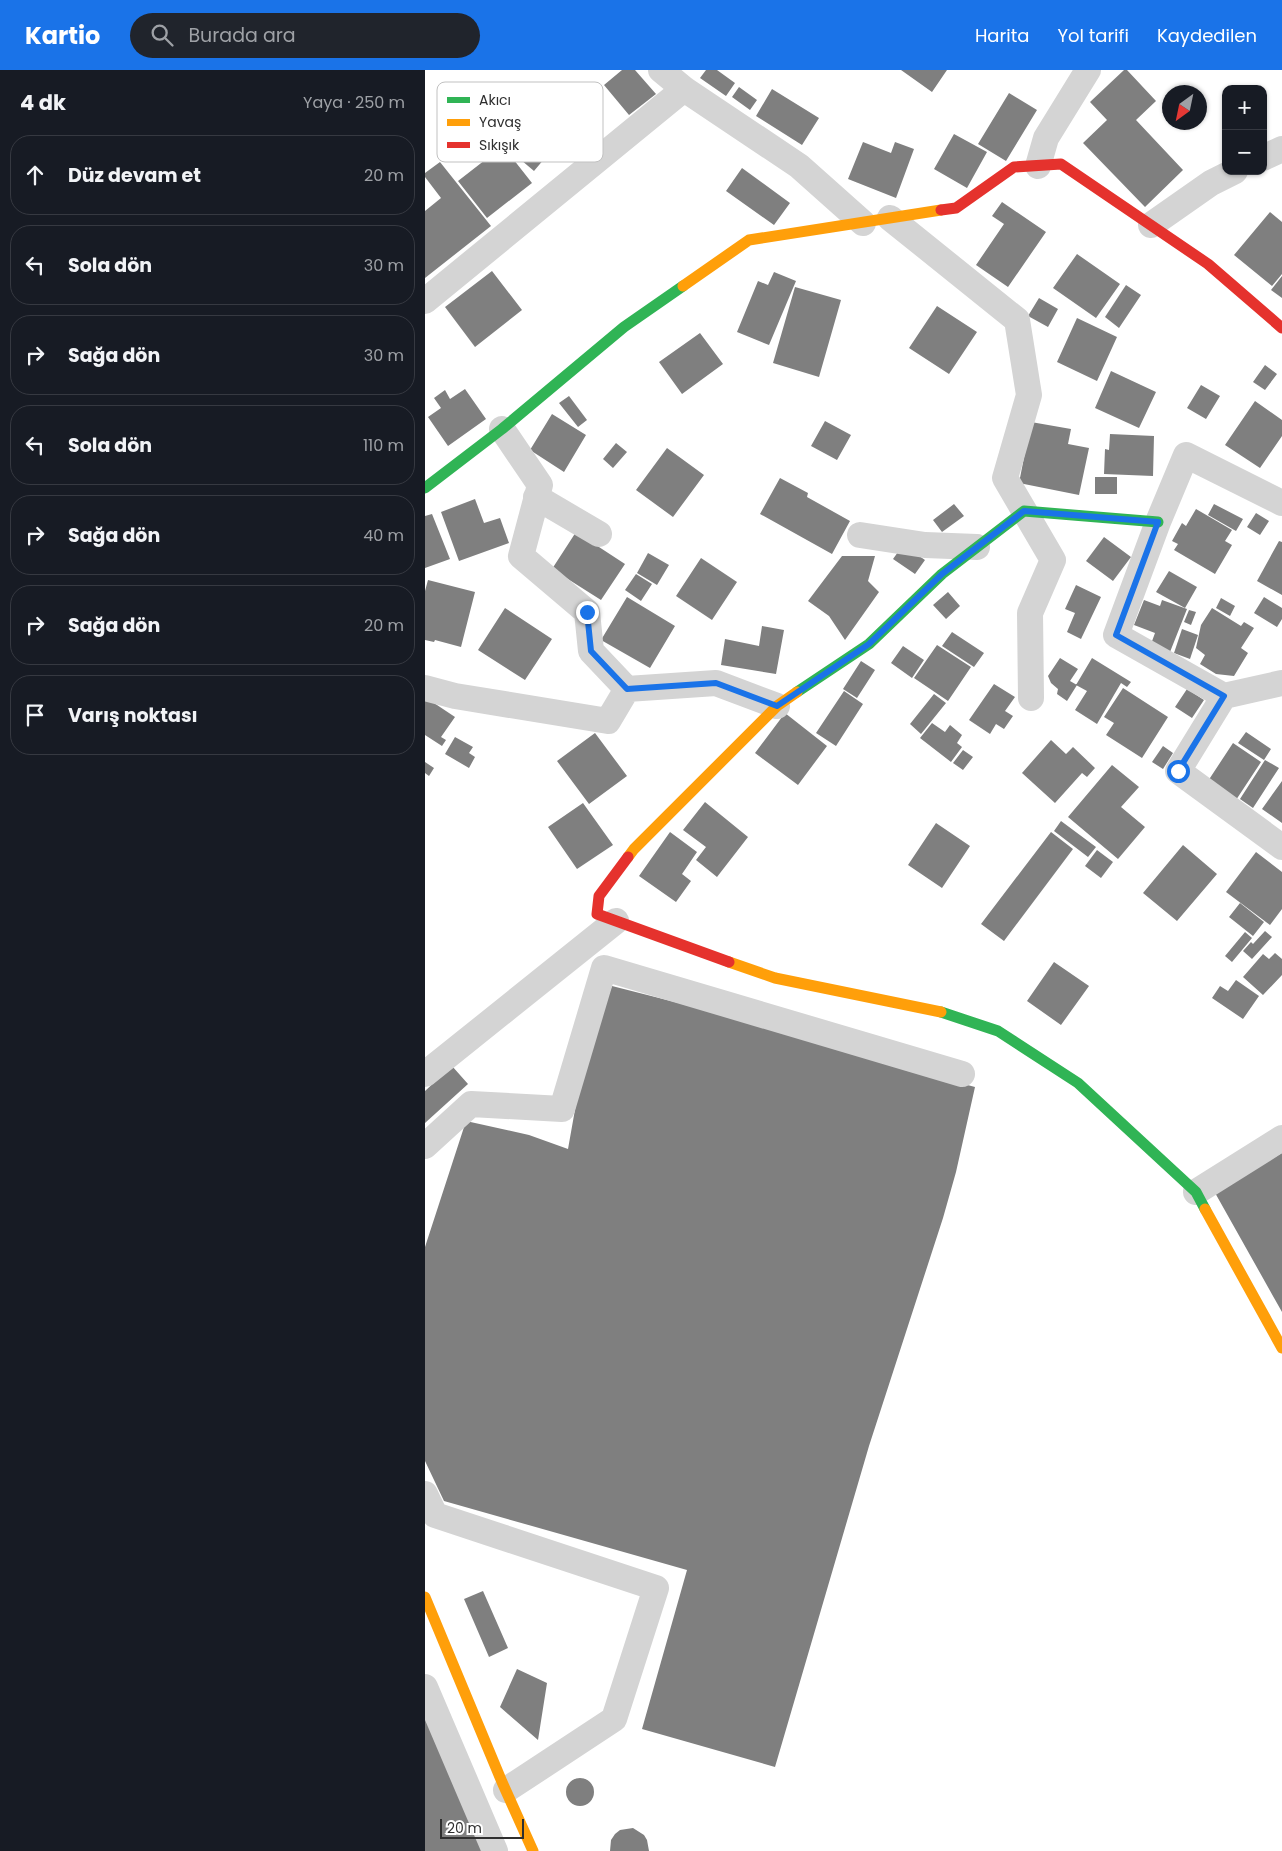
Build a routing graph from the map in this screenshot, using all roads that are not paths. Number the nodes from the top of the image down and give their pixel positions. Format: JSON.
{"nodes":[{"id":1,"x":661,"y":70,"type":"edge"},
{"id":2,"x":1088,"y":70,"type":"edge"},
{"id":3,"x":684,"y":89,"type":"junction"},
{"id":4,"x":1282,"y":149,"type":"edge"},
{"id":5,"x":603,"y":155,"type":"edge"},
{"id":6,"x":1267,"y":156,"type":"edge"},
{"id":7,"x":595,"y":162,"type":"edge"},
{"id":8,"x":1049,"y":165,"type":"junction"},
{"id":9,"x":1227,"y":175,"type":"edge"},
{"id":10,"x":890,"y":218,"type":"junction"},
{"id":11,"x":863,"y":223,"type":"junction"},
{"id":12,"x":1151,"y":225,"type":"junction"},
{"id":13,"x":425,"y":301,"type":"edge"},
{"id":14,"x":1282,"y":328,"type":"edge"},
{"id":15,"x":502,"y":429,"type":"junction"},
{"id":16,"x":425,"y":488,"type":"edge"},
{"id":17,"x":1279,"y":494,"type":"edge"},
{"id":18,"x":537,"y":497,"type":"junction"},
{"id":19,"x":1024,"y":511,"type":"junction"},
{"id":20,"x":1158,"y":522,"type":"junction"},
{"id":21,"x":599,"y":534,"type":"dead end"},
{"id":22,"x":860,"y":535,"type":"dead end"},
{"id":23,"x":977,"y":547,"type":"junction"},
{"id":24,"x":1282,"y":683,"type":"edge"},
{"id":25,"x":425,"y":688,"type":"edge"},
{"id":26,"x":627,"y":689,"type":"junction"},
{"id":27,"x":1224,"y":696,"type":"junction"},
{"id":28,"x":1031,"y":698,"type":"dead end"},
{"id":29,"x":777,"y":706,"type":"junction"},
{"id":30,"x":1282,"y":847,"type":"edge"},
{"id":31,"x":616,"y":921,"type":"junction"},
{"id":32,"x":425,"y":1074,"type":"edge"},
{"id":33,"x":962,"y":1074,"type":"dead end"},
{"id":34,"x":1282,"y":1138,"type":"edge"},
{"id":35,"x":425,"y":1146,"type":"edge"},
{"id":36,"x":1196,"y":1192,"type":"junction"},
{"id":37,"x":1282,"y":1348,"type":"edge"},
{"id":38,"x":425,"y":1494,"type":"edge"},
{"id":39,"x":425,"y":1597,"type":"edge"},
{"id":40,"x":425,"y":1687,"type":"edge"},
{"id":41,"x":506,"y":1790,"type":"junction"},
{"id":42,"x":495,"y":1851,"type":"edge"},
{"id":43,"x":533,"y":1851,"type":"edge"}],
"edges":[{"from":1,"to":3,"type":"street"},
{"from":2,"to":8,"type":"street"},
{"from":3,"to":5,"type":"street"},
{"from":3,"to":11,"type":"street"},
{"from":4,"to":6,"type":"street"},
{"from":7,"to":13,"type":"street"},
{"from":8,"to":10,"type":"street"},
{"from":8,"to":12,"type":"street"},
{"from":9,"to":12,"type":"street"},
{"from":10,"to":11,"type":"street"},
{"from":10,"to":19,"type":"street"},
{"from":11,"to":15,"type":"street"},
{"from":12,"to":14,"type":"street"},
{"from":15,"to":16,"type":"street"},
{"from":15,"to":18,"type":"street"},
{"from":17,"to":20,"type":"street"},
{"from":18,"to":21,"type":"street"},
{"from":18,"to":26,"type":"street"},
{"from":19,"to":20,"type":"street"},
{"from":19,"to":23,"type":"street"},
{"from":19,"to":28,"type":"street"},
{"from":20,"to":27,"type":"street"},
{"from":22,"to":23,"type":"street"},
{"from":23,"to":29,"type":"street"},
{"from":24,"to":27,"type":"street"},
{"from":25,"to":26,"type":"street"},
{"from":26,"to":29,"type":"street"},
{"from":27,"to":30,"type":"street"},
{"from":29,"to":31,"type":"street"},
{"from":31,"to":32,"type":"street"},
{"from":31,"to":36,"type":"street"},
{"from":33,"to":35,"type":"street"},
{"from":34,"to":36,"type":"street"},
{"from":36,"to":37,"type":"street"},
{"from":38,"to":41,"type":"street"},
{"from":39,"to":41,"type":"street"},
{"from":40,"to":42,"type":"street"},
{"from":41,"to":43,"type":"street"}]}
